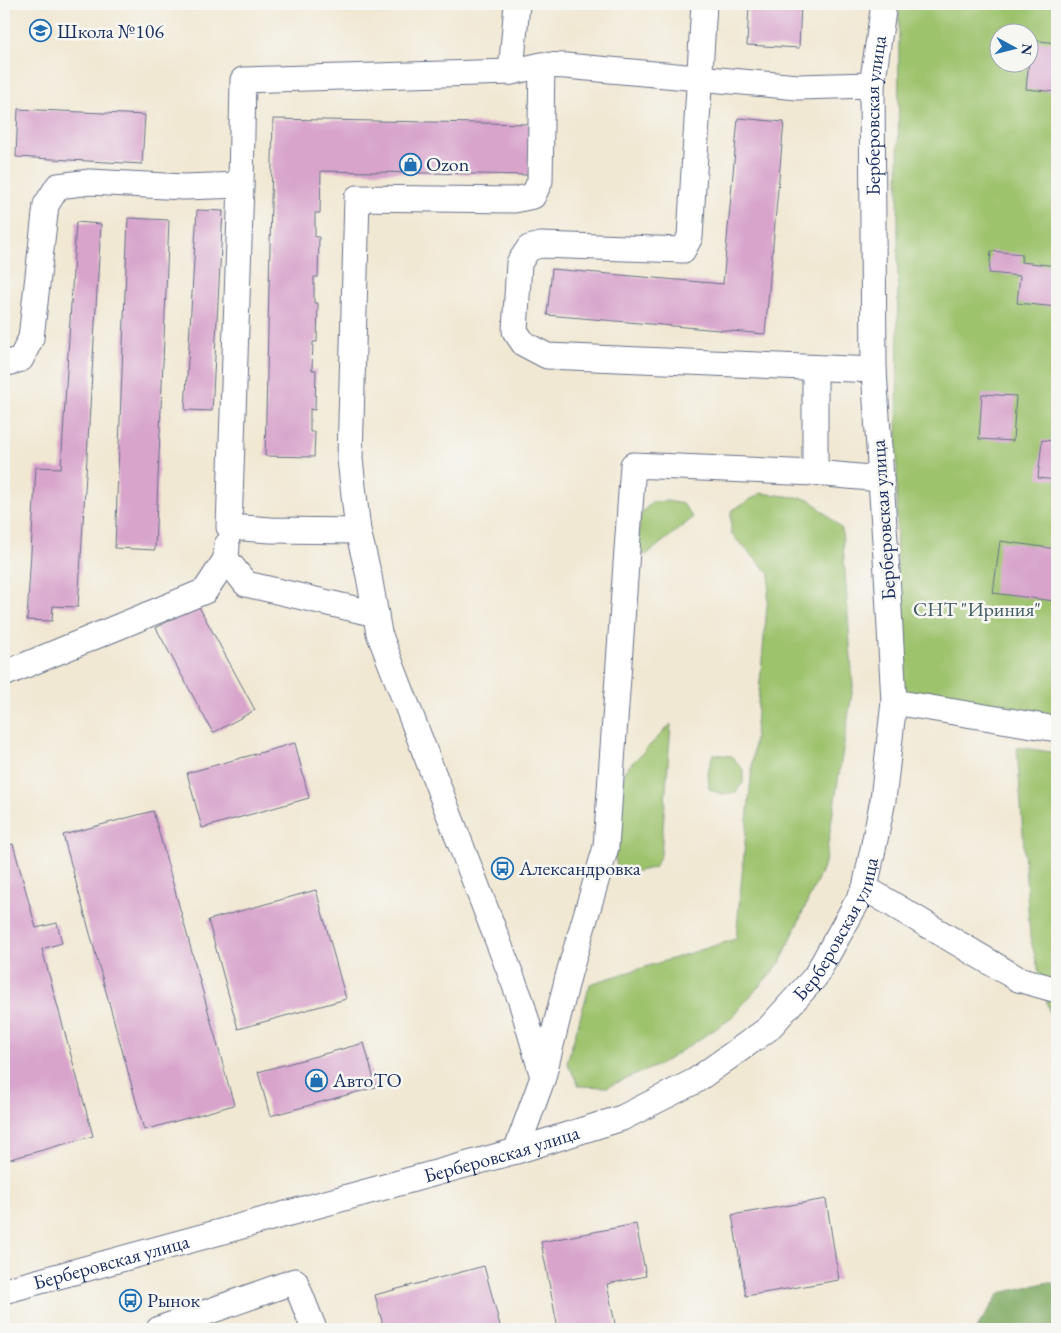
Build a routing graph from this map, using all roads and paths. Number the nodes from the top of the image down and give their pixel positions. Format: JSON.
{"nodes":[{"id":1,"x":517,"y":4,"type":"edge"},
{"id":2,"x":704,"y":4,"type":"edge"},
{"id":3,"x":884,"y":4,"type":"edge"},
{"id":4,"x":542,"y":65,"type":"junction"},
{"id":5,"x":511,"y":72,"type":"junction"},
{"id":6,"x":699,"y":78,"type":"junction"},
{"id":7,"x":872,"y":85,"type":"junction"},
{"id":8,"x":241,"y":184,"type":"junction"},
{"id":9,"x":4,"y":364,"type":"edge"},
{"id":10,"x":815,"y":369,"type":"junction"},
{"id":11,"x":874,"y":370,"type":"junction"},
{"id":12,"x":815,"y":474,"type":"junction"},
{"id":13,"x":881,"y":479,"type":"junction"},
{"id":14,"x":229,"y":527,"type":"junction"},
{"id":15,"x":358,"y":531,"type":"junction"},
{"id":16,"x":226,"y":559,"type":"junction"},
{"id":17,"x":376,"y":614,"type":"junction"},
{"id":18,"x":4,"y":674,"type":"edge"},
{"id":19,"x":894,"y":702,"type":"junction"},
{"id":20,"x":1057,"y":729,"type":"edge"},
{"id":21,"x":865,"y":888,"type":"junction"},
{"id":22,"x":1057,"y":990,"type":"edge"},
{"id":23,"x":543,"y":1077,"type":"junction"},
{"id":24,"x":516,"y":1151,"type":"junction"},
{"id":25,"x":4,"y":1291,"type":"edge"},
{"id":26,"x":158,"y":1329,"type":"edge"},
{"id":27,"x":314,"y":1329,"type":"edge"}],
"edges":[{"from":1,"to":5,"type":"street"},
{"from":2,"to":6,"type":"street"},
{"from":3,"to":7,"type":"street","name":"Берберовская улица"},
{"from":4,"to":5,"type":"street"},
{"from":4,"to":6,"type":"street"},
{"from":4,"to":15,"type":"street"},
{"from":5,"to":8,"type":"street"},
{"from":6,"to":7,"type":"street"},
{"from":6,"to":10,"type":"street"},
{"from":7,"to":11,"type":"street","name":"Берберовская улица"},
{"from":8,"to":9,"type":"street"},
{"from":8,"to":14,"type":"street"},
{"from":10,"to":11,"type":"street"},
{"from":10,"to":12,"type":"street"},
{"from":11,"to":13,"type":"street","name":"Берберовская улица"},
{"from":12,"to":13,"type":"street"},
{"from":12,"to":23,"type":"street"},
{"from":13,"to":19,"type":"street","name":"Берберовская улица"},
{"from":14,"to":15,"type":"street"},
{"from":14,"to":16,"type":"street"},
{"from":15,"to":17,"type":"street"},
{"from":16,"to":17,"type":"street"},
{"from":16,"to":18,"type":"street"},
{"from":17,"to":23,"type":"street"},
{"from":19,"to":20,"type":"street"},
{"from":19,"to":21,"type":"street","name":"Берберовская улица"},
{"from":21,"to":22,"type":"street"},
{"from":21,"to":24,"type":"street","name":"Берберовская улица"},
{"from":23,"to":24,"type":"street"},
{"from":24,"to":25,"type":"street","name":"Берберовская улица"},
{"from":26,"to":27,"type":"street"}]}
